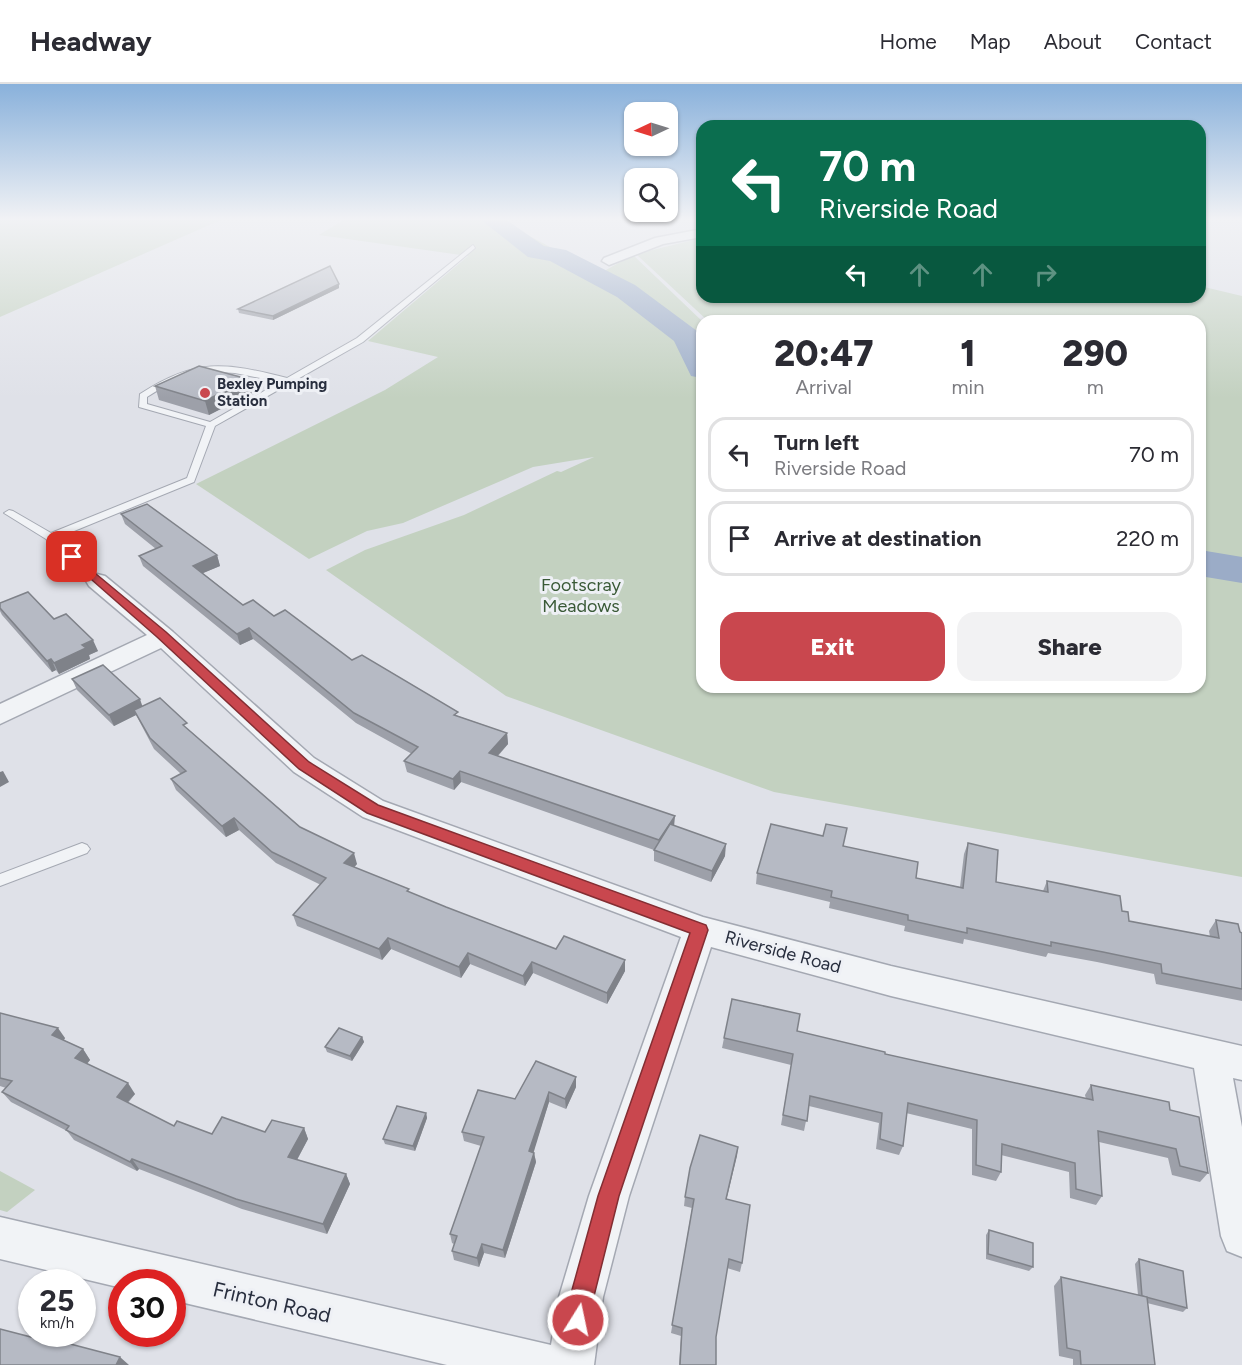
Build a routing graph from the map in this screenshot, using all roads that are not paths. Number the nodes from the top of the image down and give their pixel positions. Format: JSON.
{"nodes":[{"id":1,"x":434,"y":279,"type":"edge"},
{"id":2,"x":287,"y":381,"type":"junction"},
{"id":3,"x":211,"y":424,"type":"junction"},
{"id":4,"x":9,"y":513,"type":"dead end"},
{"id":5,"x":51,"y":537,"type":"junction"},
{"id":6,"x":98,"y":580,"type":"joint"},
{"id":7,"x":164,"y":637,"type":"junction"},
{"id":8,"x":0,"y":715,"type":"edge"},
{"id":9,"x":82,"y":849,"type":"dead end"},
{"id":10,"x":0,"y":880,"type":"edge"},
{"id":11,"x":700,"y":930,"type":"junction"},
{"id":12,"x":1226,"y":1059,"type":"edge"},
{"id":13,"x":1242,"y":1236,"type":"edge"},
{"id":14,"x":0,"y":1238,"type":"edge"},
{"id":15,"x":544,"y":1365,"type":"edge"},
{"id":16,"x":571,"y":1365,"type":"edge"}],
"edges":[{"from":1,"to":2,"type":"lane"},
{"from":2,"to":3,"type":"lane"},
{"from":2,"to":3,"type":"lane"},
{"from":3,"to":5,"type":"lane"},
{"from":4,"to":5,"type":"lane","name":"Riverside Road"},
{"from":5,"to":6,"type":"lane","name":"Riverside Road"},
{"from":6,"to":7,"type":"street","name":"Riverside Road"},
{"from":7,"to":8,"type":"street"},
{"from":7,"to":11,"type":"street","name":"Riverside Road"},
{"from":9,"to":10,"type":"lane"},
{"from":11,"to":12,"type":"street","name":"Riverside Road"},
{"from":11,"to":16,"type":"street"},
{"from":12,"to":13,"type":"street"},
{"from":14,"to":15,"type":"street","name":"Frinton Road"}]}
